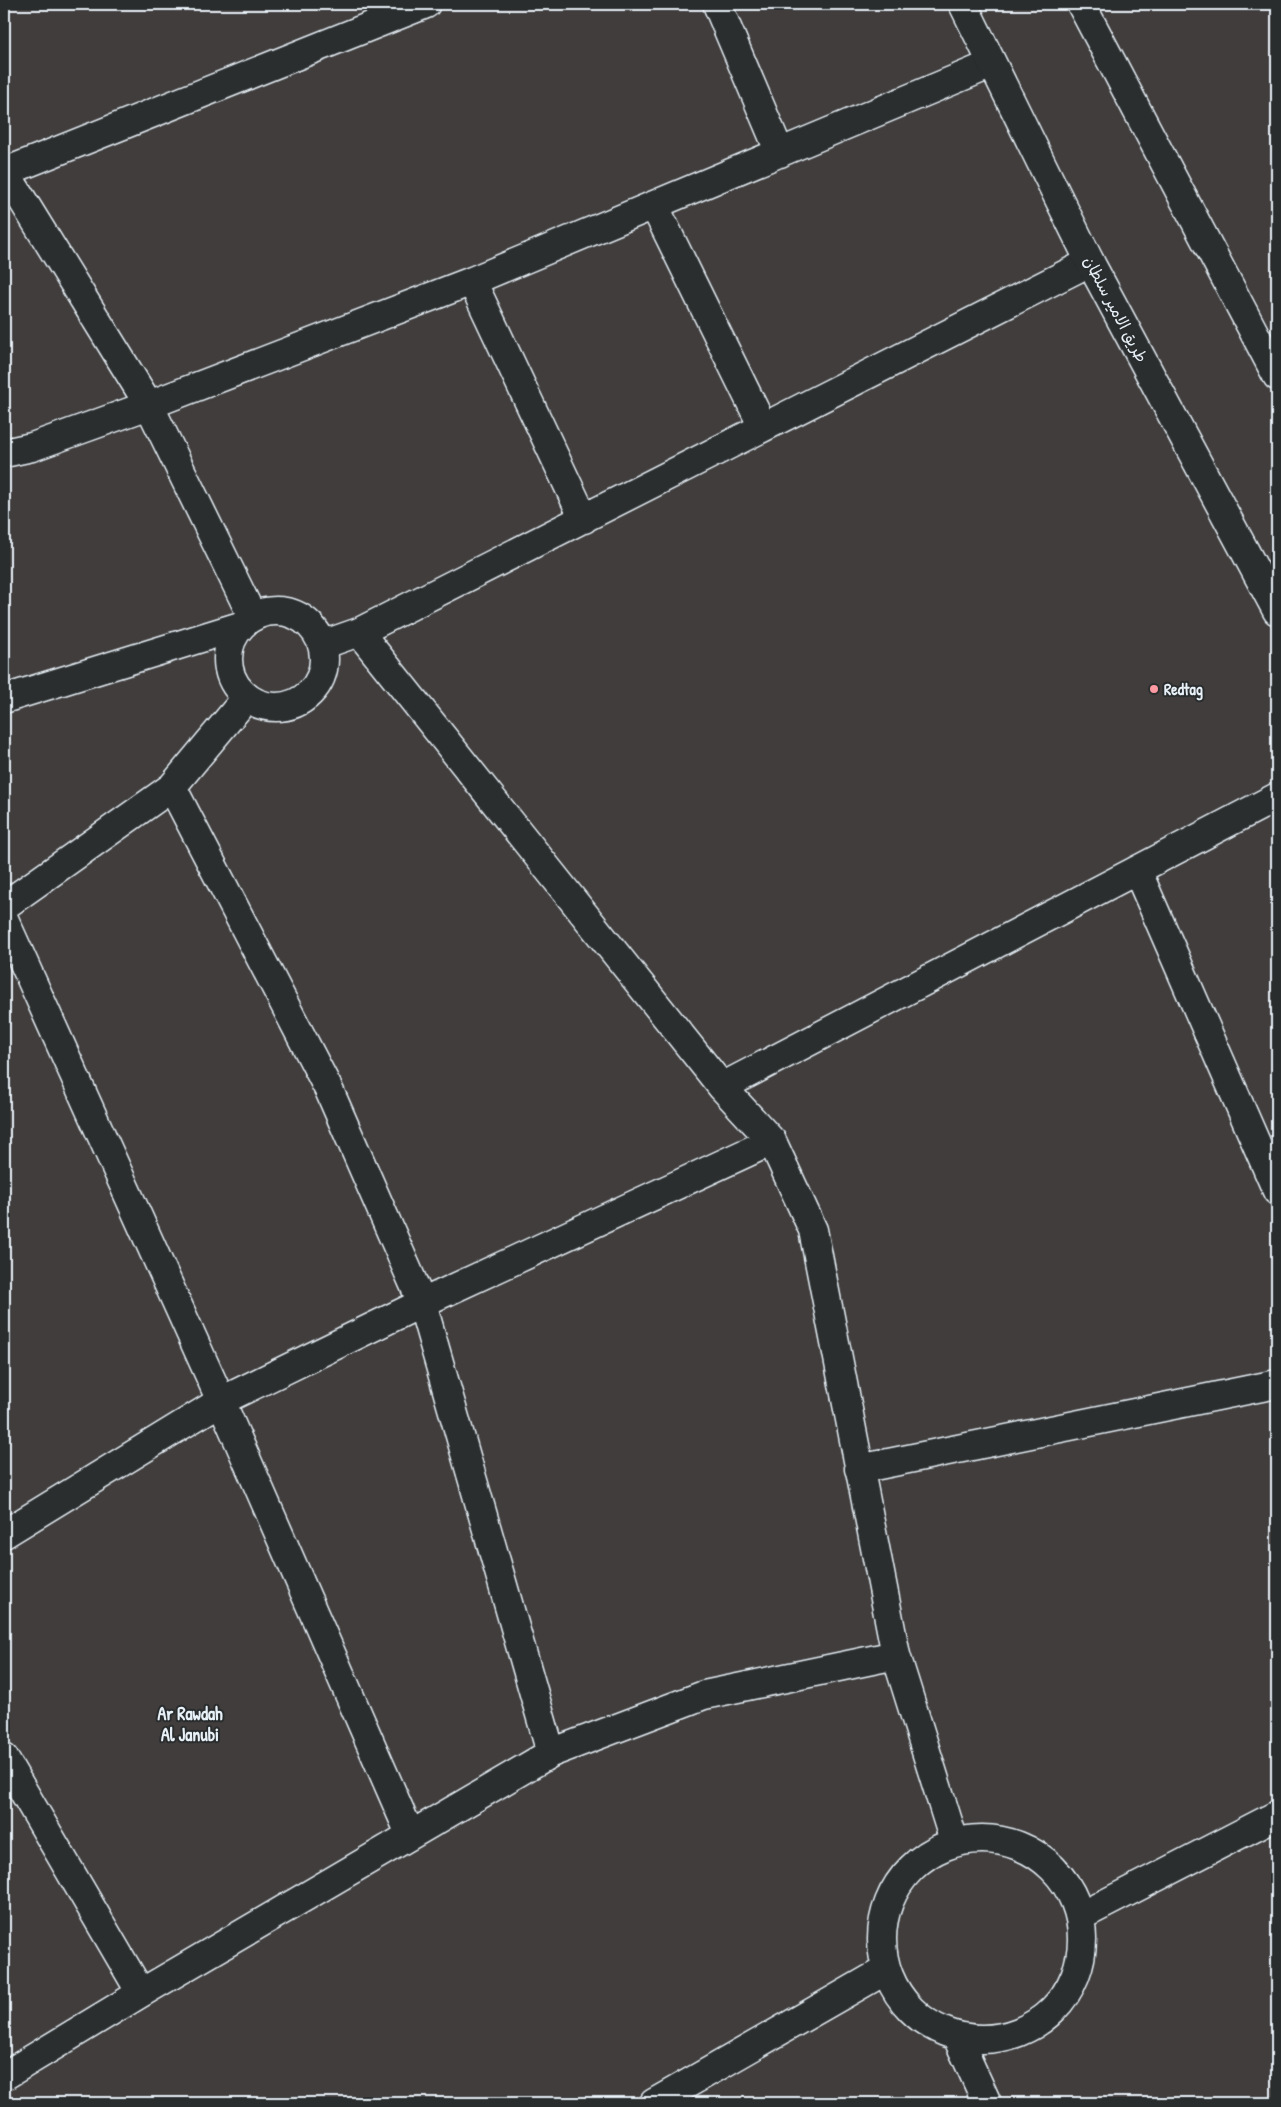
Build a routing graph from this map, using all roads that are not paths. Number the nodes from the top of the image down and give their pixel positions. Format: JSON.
{"nodes":[{"id":1,"x":426,"y":4,"type":"edge"},
{"id":2,"x":717,"y":4,"type":"edge"},
{"id":3,"x":963,"y":4,"type":"edge"},
{"id":4,"x":1081,"y":4,"type":"edge"},
{"id":5,"x":992,"y":64,"type":"junction"},
{"id":6,"x":780,"y":153,"type":"junction"},
{"id":7,"x":4,"y":171,"type":"edge"},
{"id":8,"x":654,"y":205,"type":"junction"},
{"id":9,"x":1090,"y":262,"type":"junction"},
{"id":10,"x":472,"y":280,"type":"junction"},
{"id":11,"x":1277,"y":376,"type":"edge"},
{"id":12,"x":148,"y":405,"type":"junction"},
{"id":13,"x":763,"y":427,"type":"junction"},
{"id":14,"x":4,"y":454,"type":"edge"},
{"id":15,"x":584,"y":518,"type":"junction"},
{"id":16,"x":1277,"y":611,"type":"edge"},
{"id":17,"x":246,"y":621,"type":"junction"},
{"id":18,"x":359,"y":632,"type":"junction"},
{"id":19,"x":322,"y":645,"type":"junction"},
{"id":20,"x":247,"y":697,"type":"junction"},
{"id":21,"x":4,"y":699,"type":"edge"},
{"id":22,"x":172,"y":787,"type":"junction"},
{"id":23,"x":1277,"y":797,"type":"edge"},
{"id":24,"x":1137,"y":870,"type":"junction"},
{"id":25,"x":4,"y":906,"type":"edge"},
{"id":26,"x":4,"y":919,"type":"edge"},
{"id":27,"x":722,"y":1087,"type":"junction"},
{"id":28,"x":772,"y":1141,"type":"junction"},
{"id":29,"x":1277,"y":1191,"type":"edge"},
{"id":30,"x":422,"y":1303,"type":"junction"},
{"id":31,"x":1277,"y":1384,"type":"edge"},
{"id":32,"x":221,"y":1401,"type":"junction"},
{"id":33,"x":859,"y":1470,"type":"junction"},
{"id":34,"x":4,"y":1534,"type":"edge"},
{"id":35,"x":896,"y":1655,"type":"junction"},
{"id":36,"x":551,"y":1753,"type":"junction"},
{"id":37,"x":4,"y":1758,"type":"edge"},
{"id":38,"x":1276,"y":1819,"type":"edge"},
{"id":39,"x":410,"y":1834,"type":"junction"},
{"id":40,"x":954,"y":1841,"type":"junction"},
{"id":41,"x":1080,"y":1916,"type":"junction"},
{"id":42,"x":886,"y":1970,"type":"junction"},
{"id":43,"x":141,"y":1992,"type":"junction"},
{"id":44,"x":957,"y":2037,"type":"junction"},
{"id":45,"x":4,"y":2076,"type":"edge"},
{"id":46,"x":654,"y":2103,"type":"edge"},
{"id":47,"x":987,"y":2103,"type":"edge"}],
"edges":[{"from":1,"to":7,"type":"street"},
{"from":2,"to":6,"type":"street"},
{"from":3,"to":5,"type":"street","name":"طريق الامير سلطان"},
{"from":4,"to":11,"type":"street"},
{"from":5,"to":6,"type":"street"},
{"from":5,"to":9,"type":"street","name":"طريق الامير سلطان"},
{"from":6,"to":8,"type":"street"},
{"from":7,"to":12,"type":"street"},
{"from":8,"to":10,"type":"street"},
{"from":8,"to":13,"type":"street"},
{"from":9,"to":13,"type":"street"},
{"from":9,"to":16,"type":"street","name":"طريق الامير سلطان"},
{"from":10,"to":12,"type":"street"},
{"from":10,"to":15,"type":"street"},
{"from":12,"to":14,"type":"street"},
{"from":12,"to":17,"type":"street"},
{"from":13,"to":15,"type":"street"},
{"from":15,"to":18,"type":"street"},
{"from":17,"to":19,"type":"street"},
{"from":17,"to":20,"type":"street"},
{"from":17,"to":21,"type":"street"},
{"from":18,"to":19,"type":"street"},
{"from":18,"to":27,"type":"street"},
{"from":19,"to":20,"type":"street"},
{"from":20,"to":22,"type":"street"},
{"from":22,"to":25,"type":"street"},
{"from":22,"to":30,"type":"street"},
{"from":23,"to":24,"type":"street"},
{"from":24,"to":27,"type":"street"},
{"from":24,"to":29,"type":"street"},
{"from":26,"to":32,"type":"street"},
{"from":27,"to":28,"type":"street"},
{"from":28,"to":30,"type":"street"},
{"from":28,"to":33,"type":"street"},
{"from":30,"to":32,"type":"street"},
{"from":30,"to":36,"type":"street"},
{"from":31,"to":33,"type":"street"},
{"from":32,"to":34,"type":"street"},
{"from":32,"to":39,"type":"street"},
{"from":33,"to":35,"type":"street"},
{"from":35,"to":36,"type":"street"},
{"from":35,"to":40,"type":"street"},
{"from":36,"to":39,"type":"street"},
{"from":37,"to":43,"type":"street"},
{"from":38,"to":41,"type":"street"},
{"from":39,"to":43,"type":"street"},
{"from":40,"to":41,"type":"street"},
{"from":40,"to":42,"type":"street"},
{"from":41,"to":44,"type":"street"},
{"from":42,"to":44,"type":"street"},
{"from":42,"to":46,"type":"street"},
{"from":43,"to":45,"type":"street"},
{"from":44,"to":47,"type":"street"}]}
